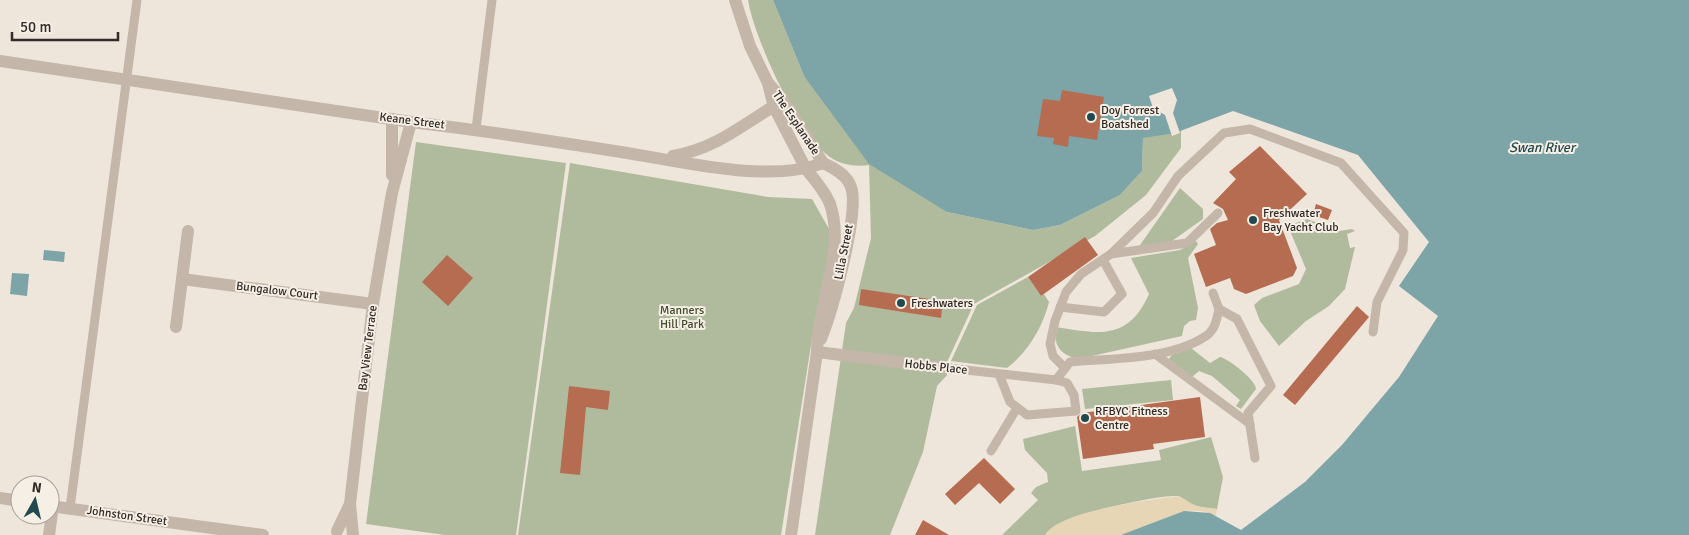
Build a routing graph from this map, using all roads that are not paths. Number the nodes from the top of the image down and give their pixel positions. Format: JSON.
{"nodes":[{"id":1,"x":137,"y":0,"type":"edge"},
{"id":2,"x":492,"y":0,"type":"edge"},
{"id":3,"x":735,"y":0,"type":"edge"},
{"id":4,"x":0,"y":61,"type":"edge"},
{"id":5,"x":126,"y":78,"type":"junction"},
{"id":6,"x":779,"y":104,"type":"junction"},
{"id":7,"x":392,"y":119,"type":"junction"},
{"id":8,"x":411,"y":122,"type":"junction"},
{"id":9,"x":476,"y":129,"type":"junction"},
{"id":10,"x":663,"y":158,"type":"junction"},
{"id":11,"x":823,"y":163,"type":"junction"},
{"id":12,"x":806,"y":169,"type":"junction"},
{"id":13,"x":392,"y":193,"type":"junction"},
{"id":14,"x":1218,"y":213,"type":"dead end"},
{"id":15,"x":188,"y":231,"type":"dead end"},
{"id":16,"x":1112,"y":254,"type":"junction"},
{"id":17,"x":1103,"y":260,"type":"junction"},
{"id":18,"x":182,"y":279,"type":"junction"},
{"id":19,"x":1213,"y":293,"type":"dead end"},
{"id":20,"x":373,"y":304,"type":"junction"},
{"id":21,"x":1060,"y":307,"type":"junction"},
{"id":22,"x":1219,"y":309,"type":"junction"},
{"id":23,"x":176,"y":327,"type":"dead end"},
{"id":24,"x":1373,"y":332,"type":"dead end"},
{"id":25,"x":816,"y":352,"type":"junction"},
{"id":26,"x":1155,"y":354,"type":"junction"},
{"id":27,"x":948,"y":368,"type":"joint"},
{"id":28,"x":1066,"y":368,"type":"junction"},
{"id":29,"x":999,"y":374,"type":"junction"},
{"id":30,"x":1056,"y":380,"type":"junction"},
{"id":31,"x":1017,"y":408,"type":"junction"},
{"id":32,"x":1250,"y":424,"type":"junction"},
{"id":33,"x":991,"y":451,"type":"dead end"},
{"id":34,"x":1255,"y":458,"type":"dead end"},
{"id":35,"x":350,"y":504,"type":"junction"},
{"id":36,"x":60,"y":507,"type":"edge"},
{"id":37,"x":70,"y":508,"type":"junction"},
{"id":38,"x":332,"y":533,"type":"edge"},
{"id":39,"x":263,"y":535,"type":"edge"},
{"id":40,"x":353,"y":535,"type":"edge"},
{"id":41,"x":792,"y":535,"type":"edge"}],
"edges":[{"from":1,"to":5,"type":"lane"},
{"from":2,"to":9,"type":"lane"},
{"from":3,"to":6,"type":"street","name":"The Esplanade"},
{"from":4,"to":5,"type":"street","name":"Keane Street"},
{"from":5,"to":7,"type":"street","name":"Keane Street"},
{"from":5,"to":37,"type":"lane"},
{"from":6,"to":10,"type":"street"},
{"from":6,"to":11,"type":"street","name":"The Esplanade"},
{"from":6,"to":12,"type":"street","name":"The Esplanade"},
{"from":7,"to":8,"type":"street","name":"Keane Street"},
{"from":7,"to":13,"type":"street","name":"Bay View Terrace"},
{"from":8,"to":9,"type":"street","name":"Keane Street"},
{"from":8,"to":13,"type":"street","name":"Bay View Terrace"},
{"from":9,"to":10,"type":"street","name":"Keane Street"},
{"from":10,"to":12,"type":"street","name":"Keane Street"},
{"from":11,"to":12,"type":"street","name":"Keane Street"},
{"from":11,"to":25,"type":"street","name":"Lilla Street"},
{"from":12,"to":25,"type":"street","name":"Lilla Street"},
{"from":13,"to":20,"type":"street","name":"Bay View Terrace"},
{"from":14,"to":16,"type":"lane"},
{"from":15,"to":18,"type":"street"},
{"from":16,"to":17,"type":"lane"},
{"from":16,"to":24,"type":"lane"},
{"from":17,"to":21,"type":"lane"},
{"from":17,"to":21,"type":"lane"},
{"from":18,"to":20,"type":"street","name":"Bungalow Court"},
{"from":18,"to":23,"type":"street"},
{"from":19,"to":22,"type":"lane"},
{"from":20,"to":35,"type":"street","name":"Bay View Terrace"},
{"from":21,"to":28,"type":"lane"},
{"from":22,"to":26,"type":"lane"},
{"from":22,"to":32,"type":"lane"},
{"from":25,"to":27,"type":"street","name":"Hobbs Place"},
{"from":25,"to":41,"type":"street","name":"Lilla Street"},
{"from":26,"to":28,"type":"lane"},
{"from":26,"to":32,"type":"lane"},
{"from":27,"to":29,"type":"lane","name":"Hobbs Place"},
{"from":28,"to":30,"type":"lane"},
{"from":29,"to":30,"type":"lane","name":"Hobbs Place"},
{"from":29,"to":31,"type":"lane"},
{"from":30,"to":31,"type":"lane"},
{"from":31,"to":33,"type":"lane"},
{"from":32,"to":34,"type":"lane"},
{"from":35,"to":38,"type":"street","name":"Bay View Terrace"},
{"from":35,"to":40,"type":"street","name":"Bay View Terrace"},
{"from":36,"to":37,"type":"street","name":"Johnston Street"},
{"from":37,"to":39,"type":"street","name":"Johnston Street"},
{"from":38,"to":40,"type":"street"}]}
